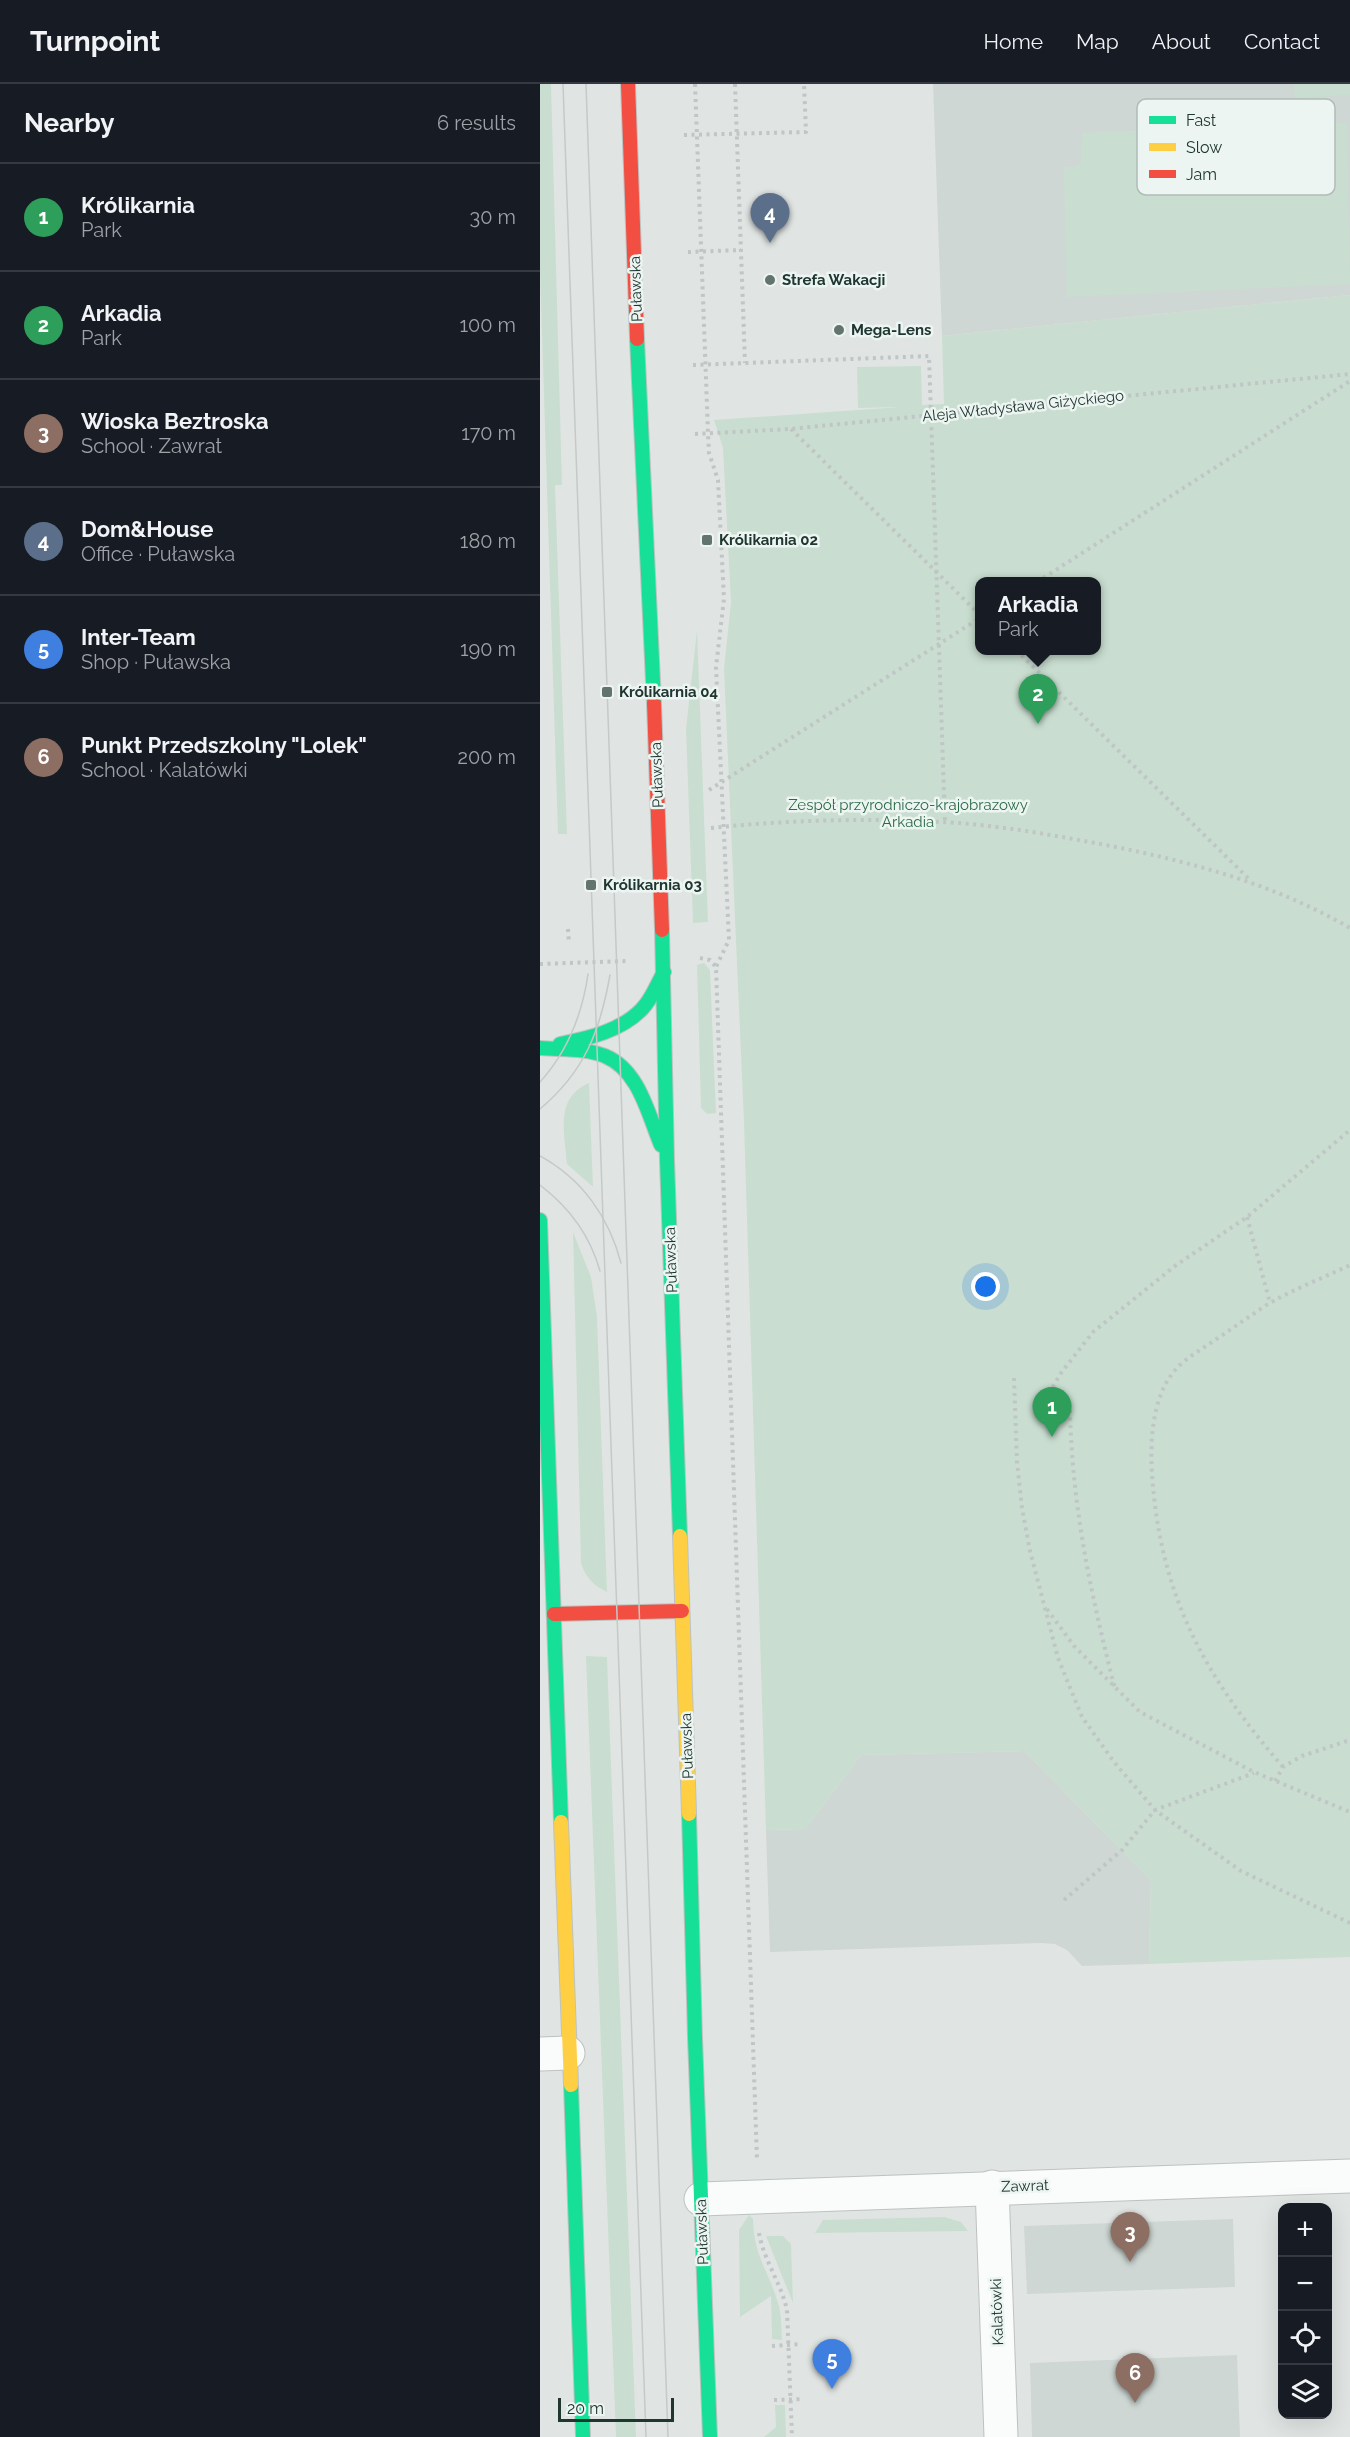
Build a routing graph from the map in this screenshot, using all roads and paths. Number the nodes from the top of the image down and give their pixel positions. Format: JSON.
{"nodes":[{"id":1,"x":628,"y":84,"type":"edge"},
{"id":2,"x":695,"y":84,"type":"edge"},
{"id":3,"x":735,"y":84,"type":"edge"},
{"id":4,"x":804,"y":84,"type":"edge"},
{"id":5,"x":737,"y":134,"type":"junction"},
{"id":6,"x":684,"y":135,"type":"dead end"},
{"id":7,"x":697,"y":135,"type":"junction"},
{"id":8,"x":741,"y":250,"type":"junction"},
{"id":9,"x":688,"y":252,"type":"dead end"},
{"id":10,"x":701,"y":252,"type":"junction"},
{"id":11,"x":745,"y":363,"type":"junction"},
{"id":12,"x":693,"y":364,"type":"dead end"},
{"id":13,"x":705,"y":364,"type":"junction"},
{"id":14,"x":1350,"y":374,"type":"edge"},
{"id":15,"x":1350,"y":381,"type":"edge"},
{"id":16,"x":931,"y":415,"type":"junction"},
{"id":17,"x":790,"y":429,"type":"junction"},
{"id":18,"x":708,"y":433,"type":"junction"},
{"id":19,"x":695,"y":434,"type":"dead end"},
{"id":20,"x":936,"y":573,"type":"junction"},
{"id":21,"x":1045,"y":577,"type":"edge"},
{"id":22,"x":975,"y":611,"type":"edge"},
{"id":23,"x":975,"y":619,"type":"edge"},
{"id":24,"x":938,"y":644,"type":"junction"},
{"id":25,"x":1020,"y":655,"type":"edge"},
{"id":26,"x":721,"y":782,"type":"junction"},
{"id":27,"x":709,"y":790,"type":"dead end"},
{"id":28,"x":945,"y":822,"type":"junction"},
{"id":29,"x":723,"y":826,"type":"junction"},
{"id":30,"x":711,"y":828,"type":"dead end"},
{"id":31,"x":1252,"y":882,"type":"junction"},
{"id":32,"x":1350,"y":928,"type":"edge"},
{"id":33,"x":568,"y":929,"type":"dead end"},
{"id":34,"x":569,"y":943,"type":"dead end"},
{"id":35,"x":691,"y":958,"type":"dead end"},
{"id":36,"x":626,"y":961,"type":"dead end"},
{"id":37,"x":540,"y":964,"type":"edge"},
{"id":38,"x":716,"y":967,"type":"junction"},
{"id":39,"x":664,"y":972,"type":"junction"},
{"id":40,"x":540,"y":1048,"type":"edge"},
{"id":41,"x":1350,"y":1130,"type":"edge"},
{"id":42,"x":667,"y":1160,"type":"junction"},
{"id":43,"x":1247,"y":1217,"type":"junction"},
{"id":44,"x":540,"y":1220,"type":"edge"},
{"id":45,"x":1350,"y":1264,"type":"edge"},
{"id":46,"x":1270,"y":1303,"type":"junction"},
{"id":47,"x":1014,"y":1378,"type":"dead end"},
{"id":48,"x":1045,"y":1400,"type":"dead end"},
{"id":49,"x":1070,"y":1410,"type":"dead end"},
{"id":50,"x":1045,"y":1606,"type":"junction"},
{"id":51,"x":682,"y":1611,"type":"junction"},
{"id":52,"x":554,"y":1614,"type":"junction"},
{"id":53,"x":1116,"y":1690,"type":"junction"},
{"id":54,"x":1350,"y":1740,"type":"edge"},
{"id":55,"x":1283,"y":1767,"type":"junction"},
{"id":56,"x":1254,"y":1773,"type":"junction"},
{"id":57,"x":1275,"y":1781,"type":"junction"},
{"id":58,"x":1155,"y":1810,"type":"junction"},
{"id":59,"x":1350,"y":1812,"type":"edge"},
{"id":60,"x":1064,"y":1900,"type":"dead end"},
{"id":61,"x":1350,"y":1923,"type":"edge"},
{"id":62,"x":554,"y":2053,"type":"edge"},
{"id":63,"x":757,"y":2161,"type":"dead end"},
{"id":64,"x":1350,"y":2176,"type":"edge"},
{"id":65,"x":992,"y":2187,"type":"junction"},
{"id":66,"x":701,"y":2199,"type":"junction"},
{"id":67,"x":759,"y":2222,"type":"dead end"},
{"id":68,"x":802,"y":2344,"type":"dead end"},
{"id":69,"x":789,"y":2345,"type":"junction"},
{"id":70,"x":772,"y":2346,"type":"dead end"},
{"id":71,"x":791,"y":2399,"type":"junction"},
{"id":72,"x":804,"y":2399,"type":"dead end"},
{"id":73,"x":774,"y":2400,"type":"dead end"},
{"id":74,"x":583,"y":2437,"type":"edge"},
{"id":75,"x":710,"y":2437,"type":"edge"},
{"id":76,"x":792,"y":2437,"type":"edge"},
{"id":77,"x":1001,"y":2437,"type":"edge"}],
"edges":[{"from":1,"to":39,"type":"main road","name":"Puławska"},
{"from":2,"to":7,"type":"path"},
{"from":3,"to":5,"type":"path"},
{"from":4,"to":5,"type":"path"},
{"from":5,"to":7,"type":"path"},
{"from":5,"to":8,"type":"path"},
{"from":6,"to":7,"type":"path"},
{"from":7,"to":10,"type":"path"},
{"from":8,"to":10,"type":"path"},
{"from":8,"to":11,"type":"path"},
{"from":9,"to":10,"type":"path"},
{"from":10,"to":13,"type":"path"},
{"from":11,"to":13,"type":"path"},
{"from":11,"to":16,"type":"path"},
{"from":12,"to":13,"type":"path"},
{"from":13,"to":18,"type":"path"},
{"from":14,"to":16,"type":"path","name":"Aleja Władysława Giżyckiego"},
{"from":15,"to":21,"type":"path"},
{"from":16,"to":17,"type":"path","name":"Aleja Władysława Giżyckiego"},
{"from":16,"to":20,"type":"path"},
{"from":17,"to":18,"type":"path","name":"Aleja Władysława Giżyckiego"},
{"from":17,"to":20,"type":"path"},
{"from":18,"to":19,"type":"path","name":"Aleja Władysława Giżyckiego"},
{"from":18,"to":26,"type":"path"},
{"from":20,"to":22,"type":"path"},
{"from":20,"to":24,"type":"path"},
{"from":23,"to":24,"type":"path"},
{"from":24,"to":26,"type":"path"},
{"from":24,"to":28,"type":"path"},
{"from":25,"to":31,"type":"path"},
{"from":26,"to":27,"type":"path"},
{"from":26,"to":29,"type":"path"},
{"from":28,"to":29,"type":"path"},
{"from":28,"to":31,"type":"path"},
{"from":29,"to":30,"type":"path"},
{"from":29,"to":38,"type":"path"},
{"from":31,"to":32,"type":"path"},
{"from":33,"to":34,"type":"path"},
{"from":35,"to":38,"type":"path"},
{"from":36,"to":37,"type":"path"},
{"from":38,"to":63,"type":"path"},
{"from":39,"to":40,"type":"main road"},
{"from":39,"to":42,"type":"main road","name":"Puławska"},
{"from":40,"to":42,"type":"main road"},
{"from":41,"to":43,"type":"path"},
{"from":42,"to":51,"type":"main road","name":"Puławska"},
{"from":43,"to":46,"type":"path"},
{"from":43,"to":48,"type":"path"},
{"from":44,"to":52,"type":"main road"},
{"from":45,"to":46,"type":"path"},
{"from":46,"to":55,"type":"path"},
{"from":47,"to":50,"type":"path"},
{"from":49,"to":53,"type":"path"},
{"from":50,"to":53,"type":"path"},
{"from":50,"to":58,"type":"path"},
{"from":51,"to":52,"type":"main road"},
{"from":51,"to":66,"type":"main road","name":"Puławska"},
{"from":52,"to":62,"type":"main road"},
{"from":53,"to":56,"type":"path"},
{"from":54,"to":55,"type":"path"},
{"from":55,"to":57,"type":"path"},
{"from":56,"to":57,"type":"path"},
{"from":56,"to":58,"type":"path"},
{"from":57,"to":59,"type":"path"},
{"from":58,"to":60,"type":"path"},
{"from":58,"to":61,"type":"path"},
{"from":62,"to":74,"type":"main road"},
{"from":64,"to":65,"type":"street","name":"Zawrat"},
{"from":65,"to":66,"type":"street","name":"Zawrat"},
{"from":65,"to":77,"type":"street","name":"Kalatówki"},
{"from":66,"to":75,"type":"main road","name":"Puławska"},
{"from":67,"to":69,"type":"path"},
{"from":68,"to":69,"type":"path"},
{"from":69,"to":70,"type":"path"},
{"from":69,"to":71,"type":"path"},
{"from":71,"to":72,"type":"path"},
{"from":71,"to":73,"type":"path"},
{"from":71,"to":76,"type":"path"}]}
